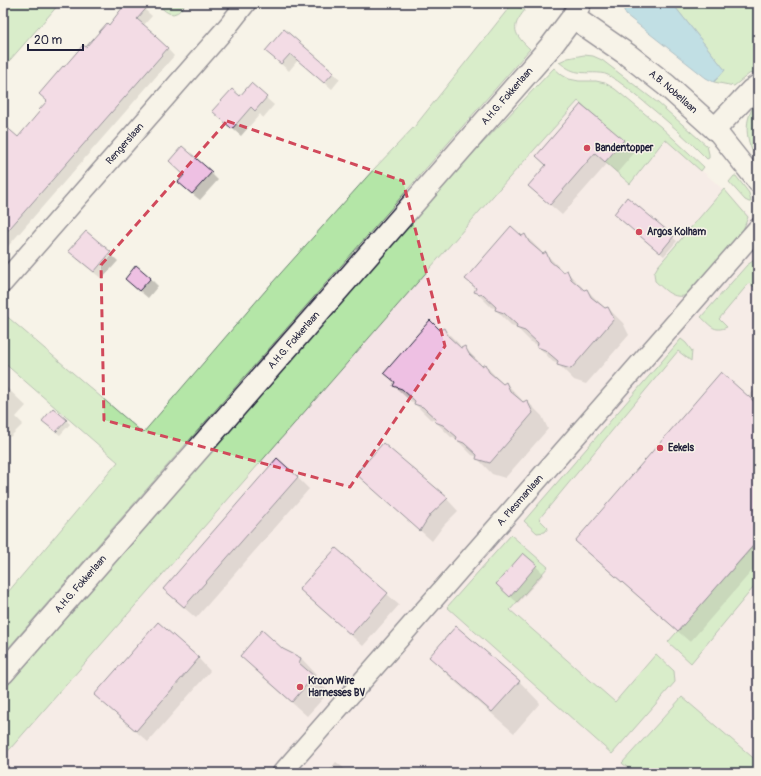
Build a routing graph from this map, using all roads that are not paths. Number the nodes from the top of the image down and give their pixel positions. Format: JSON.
{"nodes":[{"id":1,"x":246,"y":3,"type":"edge"},
{"id":2,"x":576,"y":10,"type":"edge"},
{"id":3,"x":758,"y":86,"type":"edge"},
{"id":4,"x":715,"y":129,"type":"junction"},
{"id":5,"x":758,"y":183,"type":"edge"},
{"id":6,"x":758,"y":228,"type":"edge"},
{"id":7,"x":3,"y":283,"type":"edge"},
{"id":8,"x":3,"y":673,"type":"edge"},
{"id":9,"x":282,"y":773,"type":"edge"}],
"edges":[{"from":1,"to":7,"type":"street","name":"Rengerslaan"},
{"from":2,"to":4,"type":"main road","name":"A.B. Nobellaan"},
{"from":2,"to":8,"type":"main road","name":"A.H.G. Fokkerlaan"},
{"from":3,"to":4,"type":"main road"},
{"from":4,"to":5,"type":"street","name":"A.B. Nobellaan"},
{"from":6,"to":9,"type":"street","name":"A. Plesmanlaan"}]}
